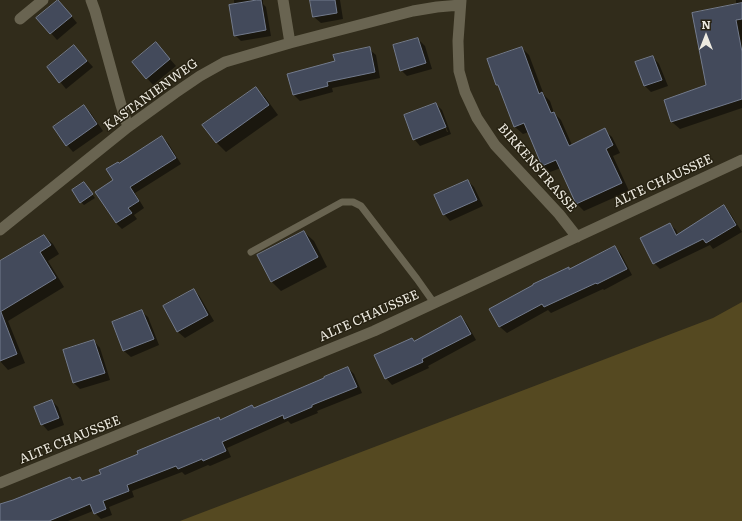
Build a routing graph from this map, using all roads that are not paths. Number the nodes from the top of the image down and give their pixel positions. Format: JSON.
{"nodes":[{"id":1,"x":43,"y":0,"type":"edge"},
{"id":2,"x":91,"y":0,"type":"edge"},
{"id":3,"x":284,"y":0,"type":"edge"},
{"id":4,"x":460,"y":3,"type":"edge"},
{"id":5,"x":20,"y":19,"type":"dead end"},
{"id":6,"x":290,"y":43,"type":"junction"},
{"id":7,"x":128,"y":128,"type":"junction"},
{"id":8,"x":742,"y":160,"type":"edge"},
{"id":9,"x":0,"y":230,"type":"edge"},
{"id":10,"x":577,"y":236,"type":"junction"},
{"id":11,"x":251,"y":252,"type":"dead end"},
{"id":12,"x":434,"y":303,"type":"junction"},
{"id":13,"x":0,"y":484,"type":"edge"}],
"edges":[{"from":1,"to":5,"type":"street"},
{"from":2,"to":7,"type":"street"},
{"from":3,"to":6,"type":"street"},
{"from":4,"to":6,"type":"street","name":"KASTANIENWEG"},
{"from":4,"to":10,"type":"street","name":"BIRKENSTRASSE"},
{"from":6,"to":7,"type":"street","name":"KASTANIENWEG"},
{"from":7,"to":9,"type":"street","name":"KASTANIENWEG"},
{"from":8,"to":10,"type":"street","name":"ALTE CHAUSSEE"},
{"from":10,"to":12,"type":"street","name":"ALTE CHAUSSEE"},
{"from":11,"to":12,"type":"lane"},
{"from":12,"to":13,"type":"street","name":"ALTE CHAUSSEE"}]}
